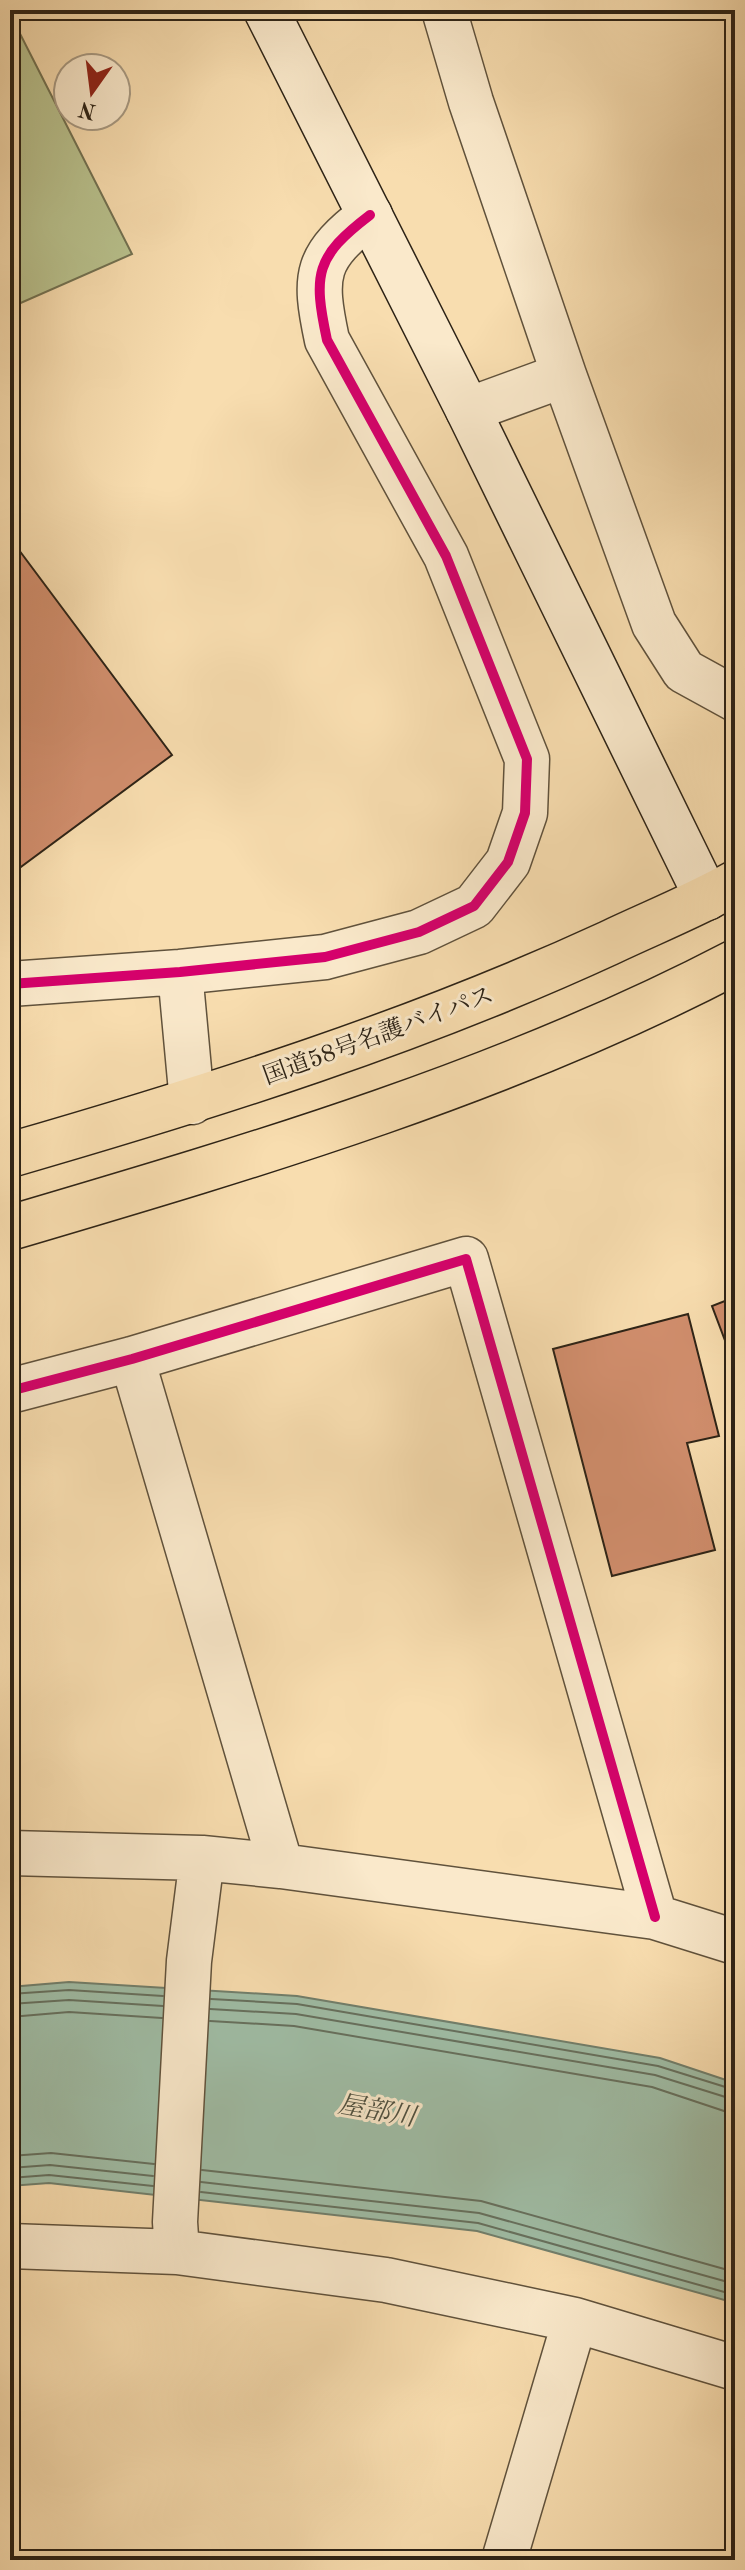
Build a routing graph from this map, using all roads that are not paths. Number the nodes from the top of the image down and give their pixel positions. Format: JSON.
{"nodes":[{"id":1,"x":266,"y":10,"type":"edge"},
{"id":2,"x":444,"y":10,"type":"edge"},
{"id":3,"x":370,"y":215,"type":"junction"},
{"id":4,"x":564,"y":375,"type":"junction"},
{"id":5,"x":468,"y":410,"type":"junction"},
{"id":6,"x":735,"y":699,"type":"edge"},
{"id":7,"x":726,"y":900,"type":"edge"},
{"id":8,"x":180,"y":972,"type":"junction"},
{"id":9,"x":730,"y":976,"type":"edge"},
{"id":10,"x":10,"y":984,"type":"edge"},
{"id":11,"x":192,"y":1102,"type":"junction"},
{"id":12,"x":10,"y":1155,"type":"edge"},
{"id":13,"x":10,"y":1228,"type":"edge"},
{"id":14,"x":132,"y":1359,"type":"junction"},
{"id":15,"x":10,"y":1391,"type":"edge"},
{"id":16,"x":10,"y":1853,"type":"edge"},
{"id":17,"x":202,"y":1858,"type":"junction"},
{"id":18,"x":281,"y":1866,"type":"junction"},
{"id":19,"x":655,"y":1917,"type":"junction"},
{"id":20,"x":735,"y":1942,"type":"edge"},
{"id":21,"x":176,"y":2237,"type":"junction"},
{"id":22,"x":10,"y":2246,"type":"edge"},
{"id":23,"x":575,"y":2320,"type":"junction"},
{"id":24,"x":735,"y":2368,"type":"edge"},
{"id":25,"x":504,"y":2560,"type":"edge"}],
"edges":[{"from":1,"to":3,"type":"street"},
{"from":2,"to":4,"type":"street"},
{"from":3,"to":5,"type":"street"},
{"from":3,"to":8,"type":"street"},
{"from":4,"to":5,"type":"street"},
{"from":4,"to":6,"type":"street"},
{"from":5,"to":7,"type":"street"},
{"from":7,"to":9,"type":"highway"},
{"from":7,"to":11,"type":"highway","name":"国道58号名護バイパス"},
{"from":8,"to":10,"type":"street"},
{"from":8,"to":11,"type":"street"},
{"from":9,"to":13,"type":"highway"},
{"from":11,"to":12,"type":"highway","name":"国道58号名護バイパス"},
{"from":14,"to":15,"type":"street"},
{"from":14,"to":18,"type":"street"},
{"from":14,"to":19,"type":"street"},
{"from":16,"to":17,"type":"street"},
{"from":17,"to":18,"type":"street"},
{"from":17,"to":21,"type":"street"},
{"from":18,"to":19,"type":"street"},
{"from":19,"to":20,"type":"street"},
{"from":21,"to":22,"type":"street"},
{"from":21,"to":23,"type":"street"},
{"from":23,"to":24,"type":"street"},
{"from":23,"to":25,"type":"street"}]}
